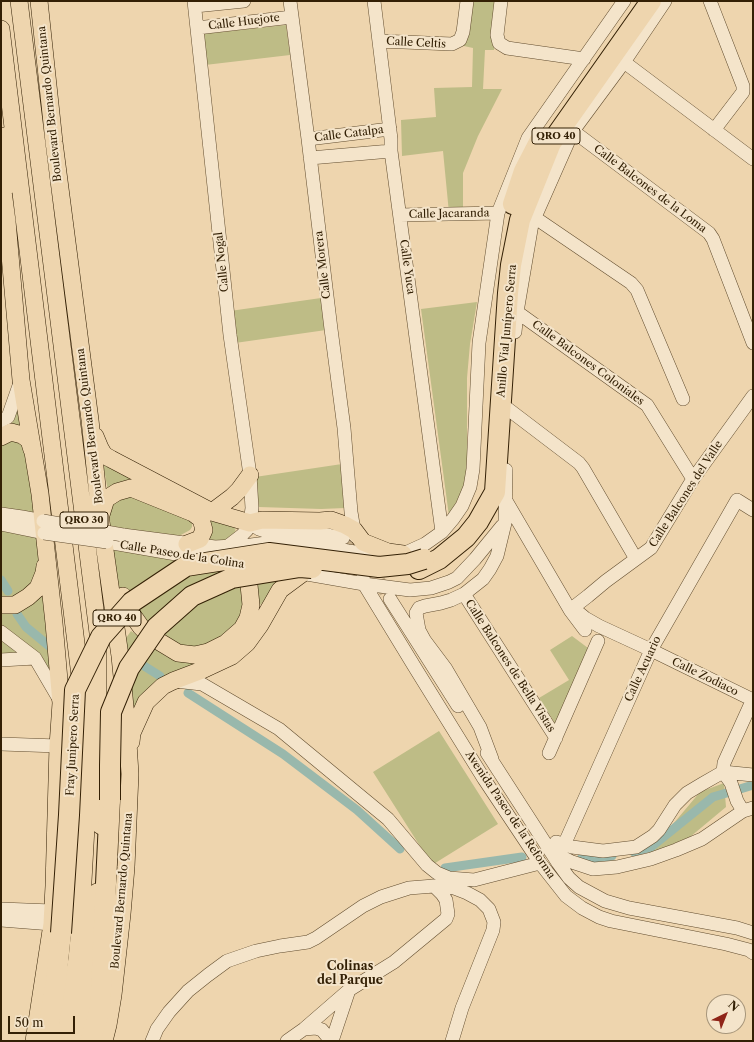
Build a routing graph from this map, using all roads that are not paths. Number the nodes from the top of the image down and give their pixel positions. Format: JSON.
{"nodes":[{"id":1,"x":19,"y":1,"type":"edge"},
{"id":2,"x":35,"y":1,"type":"edge"},
{"id":3,"x":39,"y":1,"type":"edge"},
{"id":4,"x":244,"y":1,"type":"edge"},
{"id":5,"x":290,"y":1,"type":"edge"},
{"id":6,"x":374,"y":1,"type":"edge"},
{"id":7,"x":467,"y":1,"type":"edge"},
{"id":8,"x":501,"y":1,"type":"edge"},
{"id":9,"x":624,"y":1,"type":"edge"},
{"id":10,"x":651,"y":1,"type":"edge"},
{"id":11,"x":665,"y":1,"type":"edge"},
{"id":12,"x":710,"y":1,"type":"edge"},
{"id":13,"x":194,"y":4,"type":"edge"},
{"id":14,"x":639,"y":10,"type":"edge"},
{"id":15,"x":292,"y":17,"type":"junction"},
{"id":16,"x":197,"y":28,"type":"junction"},
{"id":17,"x":1,"y":29,"type":"edge"},
{"id":18,"x":379,"y":41,"type":"junction"},
{"id":19,"x":1,"y":43,"type":"edge"},
{"id":20,"x":584,"y":59,"type":"junction"},
{"id":21,"x":624,"y":62,"type":"junction"},
{"id":22,"x":28,"y":74,"type":"junction"},
{"id":23,"x":596,"y":79,"type":"junction"},
{"id":24,"x":390,"y":130,"type":"junction"},
{"id":25,"x":714,"y":130,"type":"junction"},
{"id":26,"x":572,"y":131,"type":"junction"},
{"id":27,"x":308,"y":139,"type":"junction"},
{"id":28,"x":391,"y":151,"type":"junction"},
{"id":29,"x":310,"y":158,"type":"junction"},
{"id":30,"x":753,"y":159,"type":"edge"},
{"id":31,"x":1,"y":176,"type":"edge"},
{"id":32,"x":498,"y":213,"type":"junction"},
{"id":33,"x":400,"y":215,"type":"junction"},
{"id":34,"x":4,"y":221,"type":"edge"},
{"id":35,"x":533,"y":221,"type":"junction"},
{"id":36,"x":511,"y":265,"type":"junction"},
{"id":37,"x":507,"y":294,"type":"junction"},
{"id":38,"x":517,"y":312,"type":"junction"},
{"id":39,"x":753,"y":343,"type":"edge"},
{"id":40,"x":21,"y":380,"type":"junction"},
{"id":41,"x":753,"y":396,"type":"edge"},
{"id":42,"x":683,"y":399,"type":"dead end"},
{"id":43,"x":508,"y":409,"type":"junction"},
{"id":44,"x":90,"y":420,"type":"junction"},
{"id":45,"x":1,"y":421,"type":"edge"},
{"id":46,"x":1,"y":437,"type":"edge"},
{"id":47,"x":32,"y":452,"type":"junction"},
{"id":48,"x":250,"y":475,"type":"junction"},
{"id":49,"x":693,"y":479,"type":"junction"},
{"id":50,"x":505,"y":499,"type":"junction"},
{"id":51,"x":753,"y":510,"type":"edge"},
{"id":52,"x":212,"y":512,"type":"junction"},
{"id":53,"x":351,"y":512,"type":"junction"},
{"id":54,"x":1,"y":514,"type":"edge"},
{"id":55,"x":100,"y":515,"type":"junction"},
{"id":56,"x":332,"y":520,"type":"junction"},
{"id":57,"x":250,"y":523,"type":"junction"},
{"id":58,"x":505,"y":523,"type":"junction"},
{"id":59,"x":1,"y":524,"type":"edge"},
{"id":60,"x":39,"y":526,"type":"junction"},
{"id":61,"x":268,"y":532,"type":"junction"},
{"id":62,"x":442,"y":532,"type":"junction"},
{"id":63,"x":349,"y":534,"type":"junction"},
{"id":64,"x":122,"y":540,"type":"junction"},
{"id":65,"x":187,"y":544,"type":"junction"},
{"id":66,"x":228,"y":546,"type":"junction"},
{"id":67,"x":357,"y":552,"type":"junction"},
{"id":68,"x":403,"y":554,"type":"junction"},
{"id":69,"x":106,"y":555,"type":"junction"},
{"id":70,"x":46,"y":558,"type":"junction"},
{"id":71,"x":636,"y":559,"type":"junction"},
{"id":72,"x":234,"y":563,"type":"junction"},
{"id":73,"x":421,"y":564,"type":"junction"},
{"id":74,"x":303,"y":573,"type":"junction"},
{"id":75,"x":364,"y":584,"type":"junction"},
{"id":76,"x":410,"y":590,"type":"junction"},
{"id":77,"x":464,"y":594,"type":"junction"},
{"id":78,"x":390,"y":599,"type":"tunnel mouth"},
{"id":79,"x":51,"y":600,"type":"junction"},
{"id":80,"x":1,"y":605,"type":"edge"},
{"id":81,"x":572,"y":609,"type":"junction"},
{"id":82,"x":584,"y":630,"type":"dead end"},
{"id":83,"x":2,"y":634,"type":"edge"},
{"id":84,"x":598,"y":641,"type":"dead end"},
{"id":85,"x":650,"y":650,"type":"junction"},
{"id":86,"x":77,"y":653,"type":"junction"},
{"id":87,"x":35,"y":658,"type":"junction"},
{"id":88,"x":1,"y":660,"type":"edge"},
{"id":89,"x":174,"y":681,"type":"junction"},
{"id":90,"x":753,"y":700,"type":"edge"},
{"id":91,"x":61,"y":703,"type":"junction"},
{"id":92,"x":556,"y":738,"type":"junction"},
{"id":93,"x":1,"y":744,"type":"edge"},
{"id":94,"x":58,"y":746,"type":"junction"},
{"id":95,"x":549,"y":752,"type":"dead end"},
{"id":96,"x":495,"y":765,"type":"junction"},
{"id":97,"x":130,"y":774,"type":"junction"},
{"id":98,"x":753,"y":775,"type":"edge"},
{"id":99,"x":727,"y":778,"type":"junction"},
{"id":100,"x":484,"y":779,"type":"junction"},
{"id":101,"x":492,"y":790,"type":"junction"},
{"id":102,"x":744,"y":807,"type":"edge"},
{"id":103,"x":540,"y":835,"type":"junction"},
{"id":104,"x":564,"y":845,"type":"junction"},
{"id":105,"x":550,"y":850,"type":"junction"},
{"id":106,"x":540,"y":863,"type":"junction"},
{"id":107,"x":434,"y":886,"type":"junction"},
{"id":108,"x":1,"y":909,"type":"edge"},
{"id":109,"x":1,"y":920,"type":"edge"},
{"id":110,"x":55,"y":923,"type":"junction"},
{"id":111,"x":753,"y":933,"type":"edge"},
{"id":112,"x":753,"y":953,"type":"edge"},
{"id":113,"x":56,"y":982,"type":"junction"},
{"id":114,"x":349,"y":990,"type":"junction"},
{"id":115,"x":100,"y":1009,"type":"junction"},
{"id":116,"x":304,"y":1029,"type":"junction"},
{"id":117,"x":34,"y":1041,"type":"edge"},
{"id":118,"x":38,"y":1041,"type":"edge"},
{"id":119,"x":46,"y":1041,"type":"edge"},
{"id":120,"x":62,"y":1041,"type":"edge"},
{"id":121,"x":79,"y":1041,"type":"edge"},
{"id":122,"x":90,"y":1041,"type":"edge"},
{"id":123,"x":102,"y":1041,"type":"edge"},
{"id":124,"x":152,"y":1041,"type":"edge"},
{"id":125,"x":287,"y":1041,"type":"edge"},
{"id":126,"x":331,"y":1041,"type":"edge"},
{"id":127,"x":452,"y":1041,"type":"edge"}],
"edges":[{"from":1,"to":22,"type":"main road","name":"Boulevard Bernardo Quintana","number":"QRO 30"},
{"from":2,"to":22,"type":"main road"},
{"from":3,"to":44,"type":"main road","name":"Boulevard Bernardo Quintana"},
{"from":4,"to":13,"type":"street","name":"Calle Huejote"},
{"from":5,"to":15,"type":"street","name":"Calle Morera"},
{"from":6,"to":18,"type":"street","name":"Calle Yuca"},
{"from":7,"to":18,"type":"street","name":"Calle Celtis"},
{"from":8,"to":20,"type":"street"},
{"from":9,"to":20,"type":"street"},
{"from":10,"to":14,"type":"highway","name":"Anillo Vial Junípero Serra","number":"QRO 40"},
{"from":11,"to":21,"type":"street"},
{"from":12,"to":25,"type":"street"},
{"from":13,"to":16,"type":"street","name":"Calle Nogal"},
{"from":14,"to":21,"type":"highway"},
{"from":14,"to":23,"type":"highway","name":"Anillo Vial Junípero Serra","number":"QRO 40"},
{"from":14,"to":37,"type":"highway","name":"Anillo Vial Junípero Serra","number":"QRO 40"},
{"from":15,"to":16,"type":"street","name":"Calle Huejote"},
{"from":15,"to":27,"type":"street","name":"Calle Morera"},
{"from":16,"to":48,"type":"street","name":"Calle Nogal"},
{"from":17,"to":86,"type":"main road","number":"QRO 30"},
{"from":18,"to":24,"type":"street","name":"Calle Yuca"},
{"from":19,"to":34,"type":"main road"},
{"from":20,"to":32,"type":"street"},
{"from":21,"to":23,"type":"highway"},
{"from":21,"to":25,"type":"street"},
{"from":21,"to":26,"type":"street"},
{"from":22,"to":121,"type":"main road","name":"Boulevard Bernardo Quintana","number":"QRO 30"},
{"from":23,"to":36,"type":"highway","name":"Anillo Vial Junípero Serra","number":"QRO 40"},
{"from":24,"to":27,"type":"street","name":"Calle Catalpa"},
{"from":24,"to":28,"type":"street","name":"Calle Yuca"},
{"from":25,"to":30,"type":"street"},
{"from":26,"to":35,"type":"street"},
{"from":26,"to":39,"type":"street","name":"Calle Balcones de la Loma"},
{"from":27,"to":29,"type":"street","name":"Calle Morera"},
{"from":28,"to":29,"type":"street","name":"Calle Catalpa"},
{"from":28,"to":33,"type":"street","name":"Calle Yuca"},
{"from":29,"to":53,"type":"street","name":"Calle Morera"},
{"from":31,"to":34,"type":"main road"},
{"from":32,"to":33,"type":"street","name":"Calle Jacaranda"},
{"from":32,"to":62,"type":"street"},
{"from":33,"to":62,"type":"street","name":"Calle Yuca"},
{"from":34,"to":40,"type":"main road"},
{"from":35,"to":36,"type":"highway"},
{"from":35,"to":37,"type":"street"},
{"from":35,"to":42,"type":"street"},
{"from":36,"to":37,"type":"highway","name":"Anillo Vial Junípero Serra","number":"QRO 40"},
{"from":37,"to":38,"type":"street"},
{"from":37,"to":73,"type":"highway","name":"Anillo Vial Junípero Serra","number":"QRO 40"},
{"from":38,"to":43,"type":"street"},
{"from":38,"to":49,"type":"street","name":"Calle Balcones Coloniales"},
{"from":40,"to":45,"type":"street"},
{"from":40,"to":47,"type":"main road"},
{"from":41,"to":49,"type":"street","name":"Calle Balcones del Valle"},
{"from":43,"to":50,"type":"street"},
{"from":43,"to":71,"type":"street"},
{"from":44,"to":52,"type":"main road"},
{"from":44,"to":55,"type":"main road","name":"Boulevard Bernardo Quintana"},
{"from":46,"to":47,"type":"main road"},
{"from":47,"to":70,"type":"main road"},
{"from":48,"to":52,"type":"main road"},
{"from":48,"to":57,"type":"street","name":"Calle Nogal"},
{"from":49,"to":71,"type":"street","name":"Calle Balcones del Valle"},
{"from":50,"to":58,"type":"street"},
{"from":50,"to":81,"type":"street"},
{"from":51,"to":85,"type":"street","name":"Calle Acuario"},
{"from":52,"to":57,"type":"main road"},
{"from":53,"to":56,"type":"main road"},
{"from":53,"to":63,"type":"street","name":"Calle Morera"},
{"from":54,"to":60,"type":"street","name":"Calle Paseo de la Colina"},
{"from":55,"to":65,"type":"main road"},
{"from":55,"to":69,"type":"main road","name":"Boulevard Bernardo Quintana"},
{"from":56,"to":57,"type":"main road"},
{"from":56,"to":63,"type":"main road"},
{"from":57,"to":61,"type":"street"},
{"from":57,"to":66,"type":"street"},
{"from":58,"to":76,"type":"street"},
{"from":58,"to":77,"type":"street"},
{"from":59,"to":60,"type":"street","name":"Calle Paseo de la Colina"},
{"from":60,"to":64,"type":"street","name":"Calle Paseo de la Colina","bridge":true},
{"from":61,"to":63,"type":"street"},
{"from":61,"to":66,"type":"street"},
{"from":62,"to":68,"type":"street"},
{"from":63,"to":67,"type":"street","name":"Calle Morera"},
{"from":63,"to":68,"type":"main road"},
{"from":64,"to":65,"type":"street","name":"Calle Paseo de la Colina"},
{"from":64,"to":72,"type":"street","name":"Calle Paseo de la Colina"},
{"from":65,"to":66,"type":"street","name":"Calle Paseo de la Colina"},
{"from":66,"to":67,"type":"street","name":"Calle Paseo de la Colina"},
{"from":67,"to":68,"type":"street","name":"Calle Paseo de la Colina"},
{"from":67,"to":72,"type":"street"},
{"from":68,"to":75,"type":"street"},
{"from":68,"to":76,"type":"street"},
{"from":69,"to":72,"type":"main road"},
{"from":69,"to":97,"type":"main road","name":"Boulevard Bernardo Quintana"},
{"from":70,"to":79,"type":"main road"},
{"from":70,"to":80,"type":"main road"},
{"from":71,"to":81,"type":"street","name":"Calle Balcones del Valle"},
{"from":72,"to":74,"type":"street","name":"Calle Paseo de la Colina"},
{"from":73,"to":110,"type":"highway","name":"Fray Junipero Serra","number":"QRO 40","bridge":true},
{"from":73,"to":115,"type":"highway","number":"QRO 40","bridge":true},
{"from":74,"to":75,"type":"street","name":"Calle Paseo de la Colina"},
{"from":74,"to":89,"type":"main road"},
{"from":75,"to":76,"type":"street","name":"Calle Paseo de la Colina"},
{"from":75,"to":100,"type":"street","name":"Avenida Paseo de la Reforma"},
{"from":77,"to":92,"type":"street","name":"Calle Balcones de Bella Vistas"},
{"from":77,"to":96,"type":"street"},
{"from":78,"to":96,"type":"street","name":"Avenida Paseo de la Reforma"},
{"from":79,"to":86,"type":"main road"},
{"from":79,"to":91,"type":"main road"},
{"from":81,"to":82,"type":"street"},
{"from":81,"to":85,"type":"street","name":"Calle Zodiaco"},
{"from":83,"to":87,"type":"street"},
{"from":84,"to":92,"type":"street"},
{"from":85,"to":90,"type":"street","name":"Calle Zodiaco"},
{"from":85,"to":104,"type":"street","name":"Calle Acuario"},
{"from":86,"to":120,"type":"main road","number":"QRO 30"},
{"from":87,"to":88,"type":"street"},
{"from":87,"to":91,"type":"street"},
{"from":89,"to":97,"type":"main road"},
{"from":89,"to":106,"type":"street"},
{"from":90,"to":99,"type":"street"},
{"from":91,"to":94,"type":"main road"},
{"from":92,"to":95,"type":"street"},
{"from":93,"to":94,"type":"street"},
{"from":94,"to":110,"type":"main road"},
{"from":96,"to":100,"type":"street"},
{"from":96,"to":103,"type":"street","name":"Avenida Paseo de la Reforma"},
{"from":97,"to":123,"type":"main road","name":"Boulevard Bernardo Quintana"},
{"from":98,"to":99,"type":"street"},
{"from":99,"to":102,"type":"street"},
{"from":99,"to":104,"type":"street"},
{"from":100,"to":101,"type":"street","name":"Avenida Paseo de la Reforma"},
{"from":101,"to":105,"type":"street"},
{"from":101,"to":106,"type":"street","name":"Avenida Paseo de la Reforma"},
{"from":102,"to":105,"type":"street"},
{"from":103,"to":104,"type":"street"},
{"from":103,"to":105,"type":"street","name":"Avenida Paseo de la Reforma"},
{"from":105,"to":111,"type":"street","name":"Avenida Paseo de la Reforma"},
{"from":106,"to":112,"type":"street","name":"Avenida Paseo de la Reforma"},
{"from":107,"to":114,"type":"street"},
{"from":107,"to":124,"type":"street"},
{"from":107,"to":127,"type":"street"},
{"from":108,"to":110,"type":"street"},
{"from":109,"to":110,"type":"street"},
{"from":110,"to":113,"type":"highway","name":"Fray Junipero Serra","number":"QRO 40"},
{"from":110,"to":117,"type":"main road"},
{"from":113,"to":118,"type":"highway"},
{"from":113,"to":119,"type":"highway","name":"Fray Junipero Serra","number":"QRO 40"},
{"from":114,"to":116,"type":"street"},
{"from":114,"to":126,"type":"street"},
{"from":115,"to":122,"type":"highway","number":"QRO 40"},
{"from":115,"to":123,"type":"highway"},
{"from":116,"to":125,"type":"street"},
{"from":116,"to":126,"type":"street"}]}
